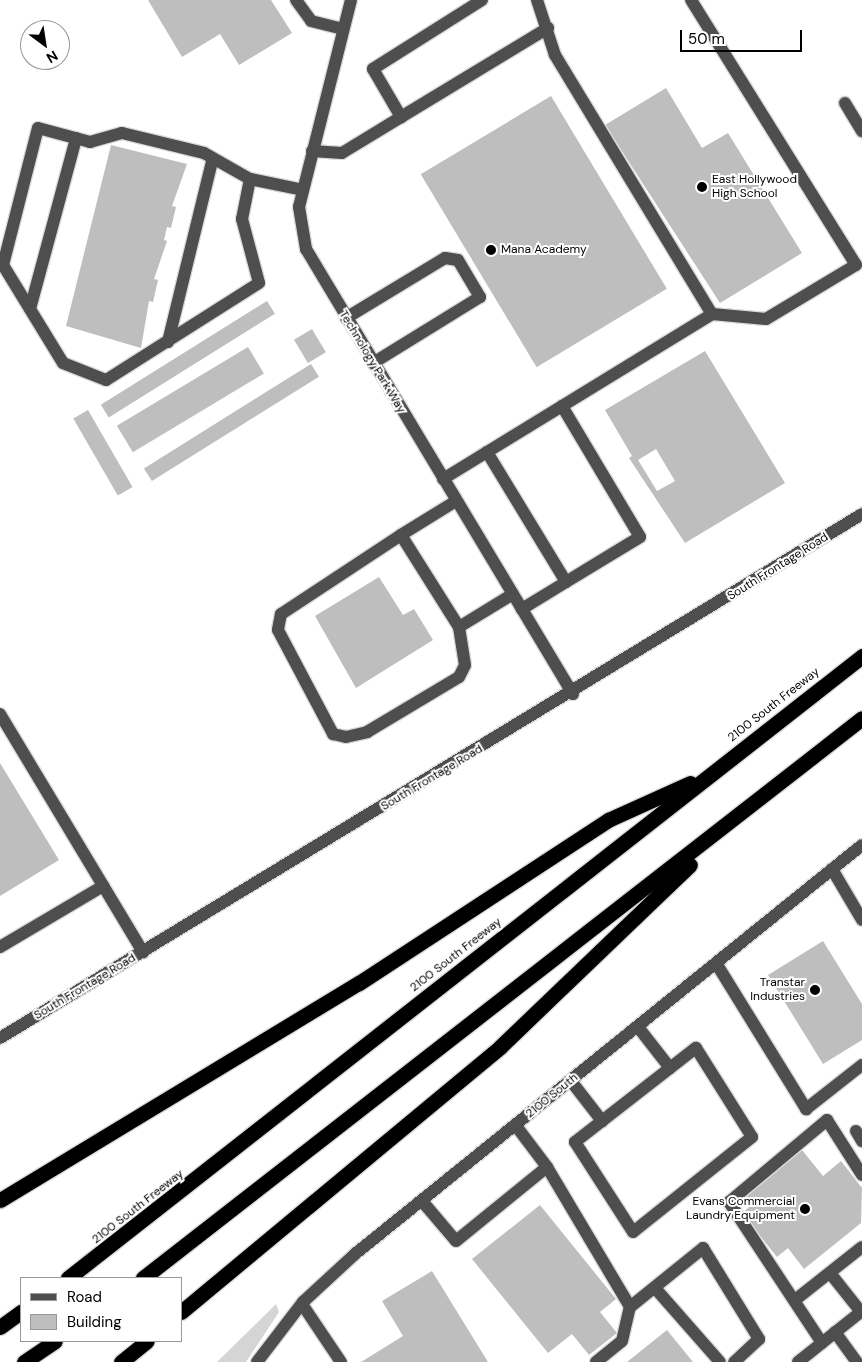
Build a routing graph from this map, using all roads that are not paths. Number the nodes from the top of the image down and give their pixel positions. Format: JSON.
{"nodes":[{"id":1,"x":296,"y":0,"type":"edge"},
{"id":2,"x":350,"y":0,"type":"edge"},
{"id":3,"x":482,"y":0,"type":"edge"},
{"id":4,"x":538,"y":0,"type":"edge"},
{"id":5,"x":691,"y":0,"type":"edge"},
{"id":6,"x":548,"y":28,"type":"junction"},
{"id":7,"x":343,"y":30,"type":"junction"},
{"id":8,"x":845,"y":103,"type":"dead end"},
{"id":9,"x":401,"y":117,"type":"junction"},
{"id":10,"x":862,"y":130,"type":"edge"},
{"id":11,"x":76,"y":138,"type":"junction"},
{"id":12,"x":312,"y":151,"type":"junction"},
{"id":13,"x":214,"y":158,"type":"junction"},
{"id":14,"x":250,"y":179,"type":"junction"},
{"id":15,"x":303,"y":190,"type":"junction"},
{"id":16,"x":860,"y":268,"type":"edge"},
{"id":17,"x":30,"y":309,"type":"junction"},
{"id":18,"x":712,"y":314,"type":"junction"},
{"id":19,"x":346,"y":318,"type":"junction"},
{"id":20,"x":168,"y":342,"type":"junction"},
{"id":21,"x":373,"y":363,"type":"junction"},
{"id":22,"x":562,"y":406,"type":"junction"},
{"id":23,"x":487,"y":452,"type":"junction"},
{"id":24,"x":443,"y":479,"type":"junction"},
{"id":25,"x":456,"y":501,"type":"junction"},
{"id":26,"x":862,"y":514,"type":"edge"},
{"id":27,"x":401,"y":535,"type":"junction"},
{"id":28,"x":566,"y":582,"type":"junction"},
{"id":29,"x":513,"y":594,"type":"junction"},
{"id":30,"x":522,"y":610,"type":"junction"},
{"id":31,"x":459,"y":626,"type":"junction"},
{"id":32,"x":862,"y":656,"type":"edge"},
{"id":33,"x":573,"y":694,"type":"junction"},
{"id":34,"x":0,"y":714,"type":"edge"},
{"id":35,"x":862,"y":718,"type":"edge"},
{"id":36,"x":862,"y":722,"type":"edge"},
{"id":37,"x":712,"y":774,"type":"junction"},
{"id":38,"x":862,"y":845,"type":"edge"},
{"id":39,"x":832,"y":870,"type":"junction"},
{"id":40,"x":103,"y":886,"type":"junction"},
{"id":41,"x":862,"y":920,"type":"edge"},
{"id":42,"x":0,"y":947,"type":"edge"},
{"id":43,"x":143,"y":952,"type":"junction"},
{"id":44,"x":716,"y":963,"type":"junction"},
{"id":45,"x":638,"y":1027,"type":"junction"},
{"id":46,"x":0,"y":1038,"type":"edge"},
{"id":47,"x":862,"y":1065,"type":"edge"},
{"id":48,"x":670,"y":1068,"type":"junction"},
{"id":49,"x":571,"y":1081,"type":"junction"},
{"id":50,"x":602,"y":1122,"type":"junction"},
{"id":51,"x":516,"y":1126,"type":"junction"},
{"id":52,"x":548,"y":1167,"type":"junction"},
{"id":53,"x":862,"y":1175,"type":"edge"},
{"id":54,"x":0,"y":1200,"type":"edge"},
{"id":55,"x":422,"y":1201,"type":"junction"},
{"id":56,"x":862,"y":1247,"type":"edge"},
{"id":57,"x":830,"y":1273,"type":"junction"},
{"id":58,"x":69,"y":1277,"type":"edge"},
{"id":59,"x":145,"y":1277,"type":"edge"},
{"id":60,"x":655,"y":1288,"type":"junction"},
{"id":61,"x":795,"y":1300,"type":"junction"},
{"id":62,"x":302,"y":1304,"type":"junction"},
{"id":63,"x":630,"y":1307,"type":"junction"},
{"id":64,"x":182,"y":1311,"type":"edge"},
{"id":65,"x":862,"y":1312,"type":"edge"},
{"id":66,"x":20,"y":1313,"type":"edge"},
{"id":67,"x":0,"y":1327,"type":"edge"},
{"id":68,"x":835,"y":1332,"type":"junction"},
{"id":69,"x":54,"y":1342,"type":"edge"},
{"id":70,"x":146,"y":1342,"type":"edge"},
{"id":71,"x":822,"y":1343,"type":"junction"},
{"id":72,"x":24,"y":1362,"type":"edge"},
{"id":73,"x":121,"y":1362,"type":"edge"},
{"id":74,"x":257,"y":1362,"type":"edge"},
{"id":75,"x":341,"y":1362,"type":"edge"},
{"id":76,"x":596,"y":1362,"type":"edge"},
{"id":77,"x":720,"y":1362,"type":"edge"},
{"id":78,"x":734,"y":1362,"type":"edge"},
{"id":79,"x":798,"y":1362,"type":"edge"},
{"id":80,"x":857,"y":1362,"type":"edge"}],
"edges":[{"from":1,"to":7,"type":"street"},
{"from":2,"to":7,"type":"street","name":"Technology Park Way"},
{"from":3,"to":9,"type":"street"},
{"from":4,"to":6,"type":"street"},
{"from":5,"to":16,"type":"street"},
{"from":6,"to":9,"type":"street"},
{"from":6,"to":18,"type":"street"},
{"from":7,"to":12,"type":"street","name":"Technology Park Way"},
{"from":8,"to":10,"type":"street"},
{"from":9,"to":12,"type":"street"},
{"from":11,"to":13,"type":"street"},
{"from":11,"to":17,"type":"street"},
{"from":11,"to":17,"type":"street"},
{"from":12,"to":15,"type":"street","name":"Technology Park Way"},
{"from":13,"to":14,"type":"street"},
{"from":13,"to":20,"type":"street"},
{"from":14,"to":15,"type":"street"},
{"from":14,"to":20,"type":"street"},
{"from":15,"to":19,"type":"street","name":"Technology Park Way"},
{"from":16,"to":18,"type":"street"},
{"from":17,"to":20,"type":"street"},
{"from":18,"to":22,"type":"street"},
{"from":19,"to":21,"type":"street","name":"Technology Park Way"},
{"from":19,"to":21,"type":"street"},
{"from":21,"to":24,"type":"street","name":"Technology Park Way"},
{"from":22,"to":23,"type":"street"},
{"from":22,"to":28,"type":"street"},
{"from":23,"to":24,"type":"street"},
{"from":23,"to":28,"type":"street"},
{"from":24,"to":25,"type":"street","name":"Technology Park Way"},
{"from":25,"to":27,"type":"street"},
{"from":25,"to":29,"type":"street","name":"Technology Park Way"},
{"from":26,"to":33,"type":"street","name":"South Frontage Road"},
{"from":27,"to":31,"type":"street"},
{"from":27,"to":31,"type":"street"},
{"from":28,"to":30,"type":"street"},
{"from":29,"to":30,"type":"street","name":"Technology Park Way"},
{"from":29,"to":31,"type":"street"},
{"from":30,"to":33,"type":"street","name":"Technology Park Way"},
{"from":32,"to":37,"type":"highway","name":"2100 South Freeway"},
{"from":33,"to":43,"type":"street","name":"South Frontage Road"},
{"from":34,"to":40,"type":"street"},
{"from":35,"to":59,"type":"highway"},
{"from":36,"to":64,"type":"highway"},
{"from":37,"to":54,"type":"highway"},
{"from":37,"to":58,"type":"highway","name":"2100 South Freeway"},
{"from":38,"to":39,"type":"street","name":"2100 South"},
{"from":39,"to":41,"type":"street"},
{"from":39,"to":44,"type":"street","name":"2100 South"},
{"from":40,"to":42,"type":"street"},
{"from":40,"to":43,"type":"street"},
{"from":43,"to":46,"type":"street","name":"South Frontage Road"},
{"from":44,"to":45,"type":"street","name":"2100 South"},
{"from":44,"to":47,"type":"street"},
{"from":45,"to":48,"type":"street"},
{"from":45,"to":49,"type":"street","name":"2100 South"},
{"from":48,"to":50,"type":"street"},
{"from":48,"to":50,"type":"street"},
{"from":49,"to":50,"type":"street"},
{"from":49,"to":51,"type":"street","name":"2100 South"},
{"from":51,"to":52,"type":"street"},
{"from":51,"to":55,"type":"street","name":"2100 South"},
{"from":52,"to":55,"type":"street"},
{"from":52,"to":63,"type":"street"},
{"from":53,"to":61,"type":"street"},
{"from":55,"to":62,"type":"street","name":"2100 South"},
{"from":56,"to":57,"type":"street"},
{"from":57,"to":61,"type":"street"},
{"from":57,"to":65,"type":"street"},
{"from":60,"to":63,"type":"street"},
{"from":60,"to":77,"type":"street"},
{"from":60,"to":78,"type":"street"},
{"from":61,"to":71,"type":"street"},
{"from":62,"to":74,"type":"street","name":"2100 South"},
{"from":62,"to":75,"type":"street"},
{"from":63,"to":76,"type":"street"},
{"from":65,"to":68,"type":"street"},
{"from":66,"to":67,"type":"highway"},
{"from":68,"to":71,"type":"street"},
{"from":68,"to":80,"type":"street"},
{"from":69,"to":72,"type":"highway"},
{"from":70,"to":73,"type":"highway"},
{"from":71,"to":79,"type":"street"}]}
